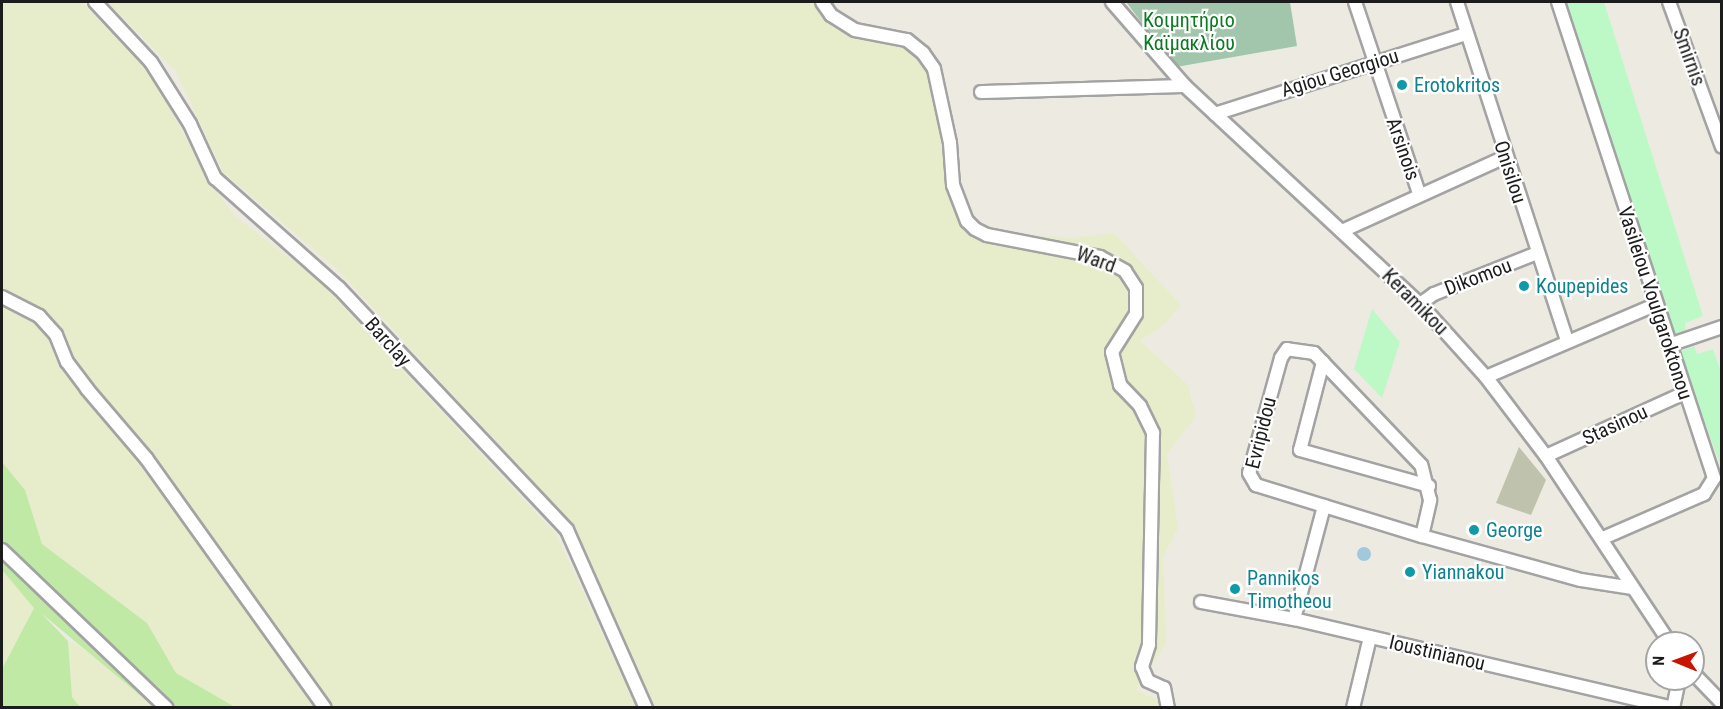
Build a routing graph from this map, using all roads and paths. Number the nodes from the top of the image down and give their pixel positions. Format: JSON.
{"nodes":[{"id":1,"x":95,"y":2,"type":"edge"},
{"id":2,"x":822,"y":2,"type":"edge"},
{"id":3,"x":1112,"y":2,"type":"edge"},
{"id":4,"x":1355,"y":2,"type":"edge"},
{"id":5,"x":1457,"y":2,"type":"edge"},
{"id":6,"x":1558,"y":2,"type":"edge"},
{"id":7,"x":1669,"y":2,"type":"edge"},
{"id":8,"x":1466,"y":34,"type":"junction"},
{"id":9,"x":1375,"y":63,"type":"junction"},
{"id":10,"x":1185,"y":86,"type":"junction"},
{"id":11,"x":981,"y":92,"type":"dead end"},
{"id":12,"x":1215,"y":114,"type":"junction"},
{"id":13,"x":1722,"y":147,"type":"edge"},
{"id":14,"x":1506,"y":157,"type":"junction"},
{"id":15,"x":1419,"y":193,"type":"junction"},
{"id":16,"x":1342,"y":231,"type":"junction"},
{"id":17,"x":1537,"y":253,"type":"junction"},
{"id":18,"x":2,"y":297,"type":"edge"},
{"id":19,"x":1420,"y":304,"type":"junction"},
{"id":20,"x":1654,"y":304,"type":"junction"},
{"id":21,"x":1722,"y":327,"type":"edge"},
{"id":22,"x":1567,"y":341,"type":"junction"},
{"id":23,"x":1669,"y":345,"type":"junction"},
{"id":24,"x":1323,"y":362,"type":"junction"},
{"id":25,"x":1486,"y":377,"type":"junction"},
{"id":26,"x":1684,"y":393,"type":"junction"},
{"id":27,"x":1546,"y":456,"type":"junction"},
{"id":28,"x":1429,"y":486,"type":"junction"},
{"id":29,"x":1324,"y":507,"type":"junction"},
{"id":30,"x":1422,"y":536,"type":"junction"},
{"id":31,"x":1601,"y":539,"type":"junction"},
{"id":32,"x":2,"y":550,"type":"edge"},
{"id":33,"x":1632,"y":588,"type":"junction"},
{"id":34,"x":1201,"y":602,"type":"dead end"},
{"id":35,"x":1294,"y":619,"type":"junction"},
{"id":36,"x":1662,"y":631,"type":"edge"},
{"id":37,"x":1370,"y":637,"type":"junction"},
{"id":38,"x":1705,"y":685,"type":"edge"},
{"id":39,"x":1676,"y":691,"type":"edge"},
{"id":40,"x":1722,"y":703,"type":"edge"},
{"id":41,"x":167,"y":708,"type":"edge"},
{"id":42,"x":325,"y":708,"type":"edge"},
{"id":43,"x":646,"y":708,"type":"edge"},
{"id":44,"x":1168,"y":708,"type":"edge"},
{"id":45,"x":1353,"y":708,"type":"edge"},
{"id":46,"x":1672,"y":708,"type":"edge"}],
"edges":[{"from":1,"to":43,"type":"street","name":"Barclay"},
{"from":2,"to":44,"type":"street","name":"Ward"},
{"from":3,"to":10,"type":"street","name":"Keramikou"},
{"from":4,"to":9,"type":"street","name":"Arsinois"},
{"from":5,"to":8,"type":"street","name":"Onisilou"},
{"from":6,"to":20,"type":"street","name":"Vasileiou Voulgaroktonou"},
{"from":7,"to":13,"type":"street","name":"Smirnis"},
{"from":8,"to":9,"type":"street","name":"Agiou Georgiou"},
{"from":8,"to":14,"type":"street","name":"Onisilou"},
{"from":9,"to":12,"type":"street","name":"Agiou Georgiou"},
{"from":9,"to":15,"type":"street","name":"Arsinois"},
{"from":10,"to":11,"type":"street"},
{"from":10,"to":12,"type":"street","name":"Keramikou"},
{"from":12,"to":16,"type":"street","name":"Keramikou"},
{"from":14,"to":15,"type":"street"},
{"from":14,"to":17,"type":"street","name":"Onisilou"},
{"from":15,"to":16,"type":"street"},
{"from":16,"to":19,"type":"street","name":"Keramikou"},
{"from":17,"to":19,"type":"street","name":"Dikomou"},
{"from":17,"to":22,"type":"street","name":"Onisilou"},
{"from":18,"to":42,"type":"street"},
{"from":19,"to":25,"type":"street","name":"Keramikou"},
{"from":20,"to":22,"type":"street"},
{"from":20,"to":23,"type":"street","name":"Vasileiou Voulgaroktonou"},
{"from":21,"to":23,"type":"street"},
{"from":22,"to":25,"type":"street"},
{"from":23,"to":26,"type":"street","name":"Vasileiou Voulgaroktonou"},
{"from":24,"to":28,"type":"street","name":"Evripidou"},
{"from":24,"to":28,"type":"street","name":"Evripidou"},
{"from":24,"to":29,"type":"street","name":"Evripidou"},
{"from":25,"to":27,"type":"street","name":"Keramikou"},
{"from":26,"to":27,"type":"street","name":"Stasinou"},
{"from":26,"to":31,"type":"street","name":"Vasileiou Voulgaroktonou"},
{"from":27,"to":31,"type":"street","name":"Keramikou"},
{"from":28,"to":30,"type":"street","name":"Evripidou"},
{"from":29,"to":30,"type":"street","name":"Evripidou"},
{"from":29,"to":35,"type":"street"},
{"from":30,"to":33,"type":"street","name":"Evripidou"},
{"from":31,"to":33,"type":"street","name":"Keramikou"},
{"from":32,"to":41,"type":"street"},
{"from":33,"to":36,"type":"street","name":"Keramikou"},
{"from":34,"to":35,"type":"street","name":"Ioustinianou"},
{"from":35,"to":37,"type":"street","name":"Ioustinianou"},
{"from":37,"to":45,"type":"street"},
{"from":37,"to":46,"type":"street","name":"Ioustinianou"},
{"from":38,"to":40,"type":"street"},
{"from":39,"to":46,"type":"street"}]}
